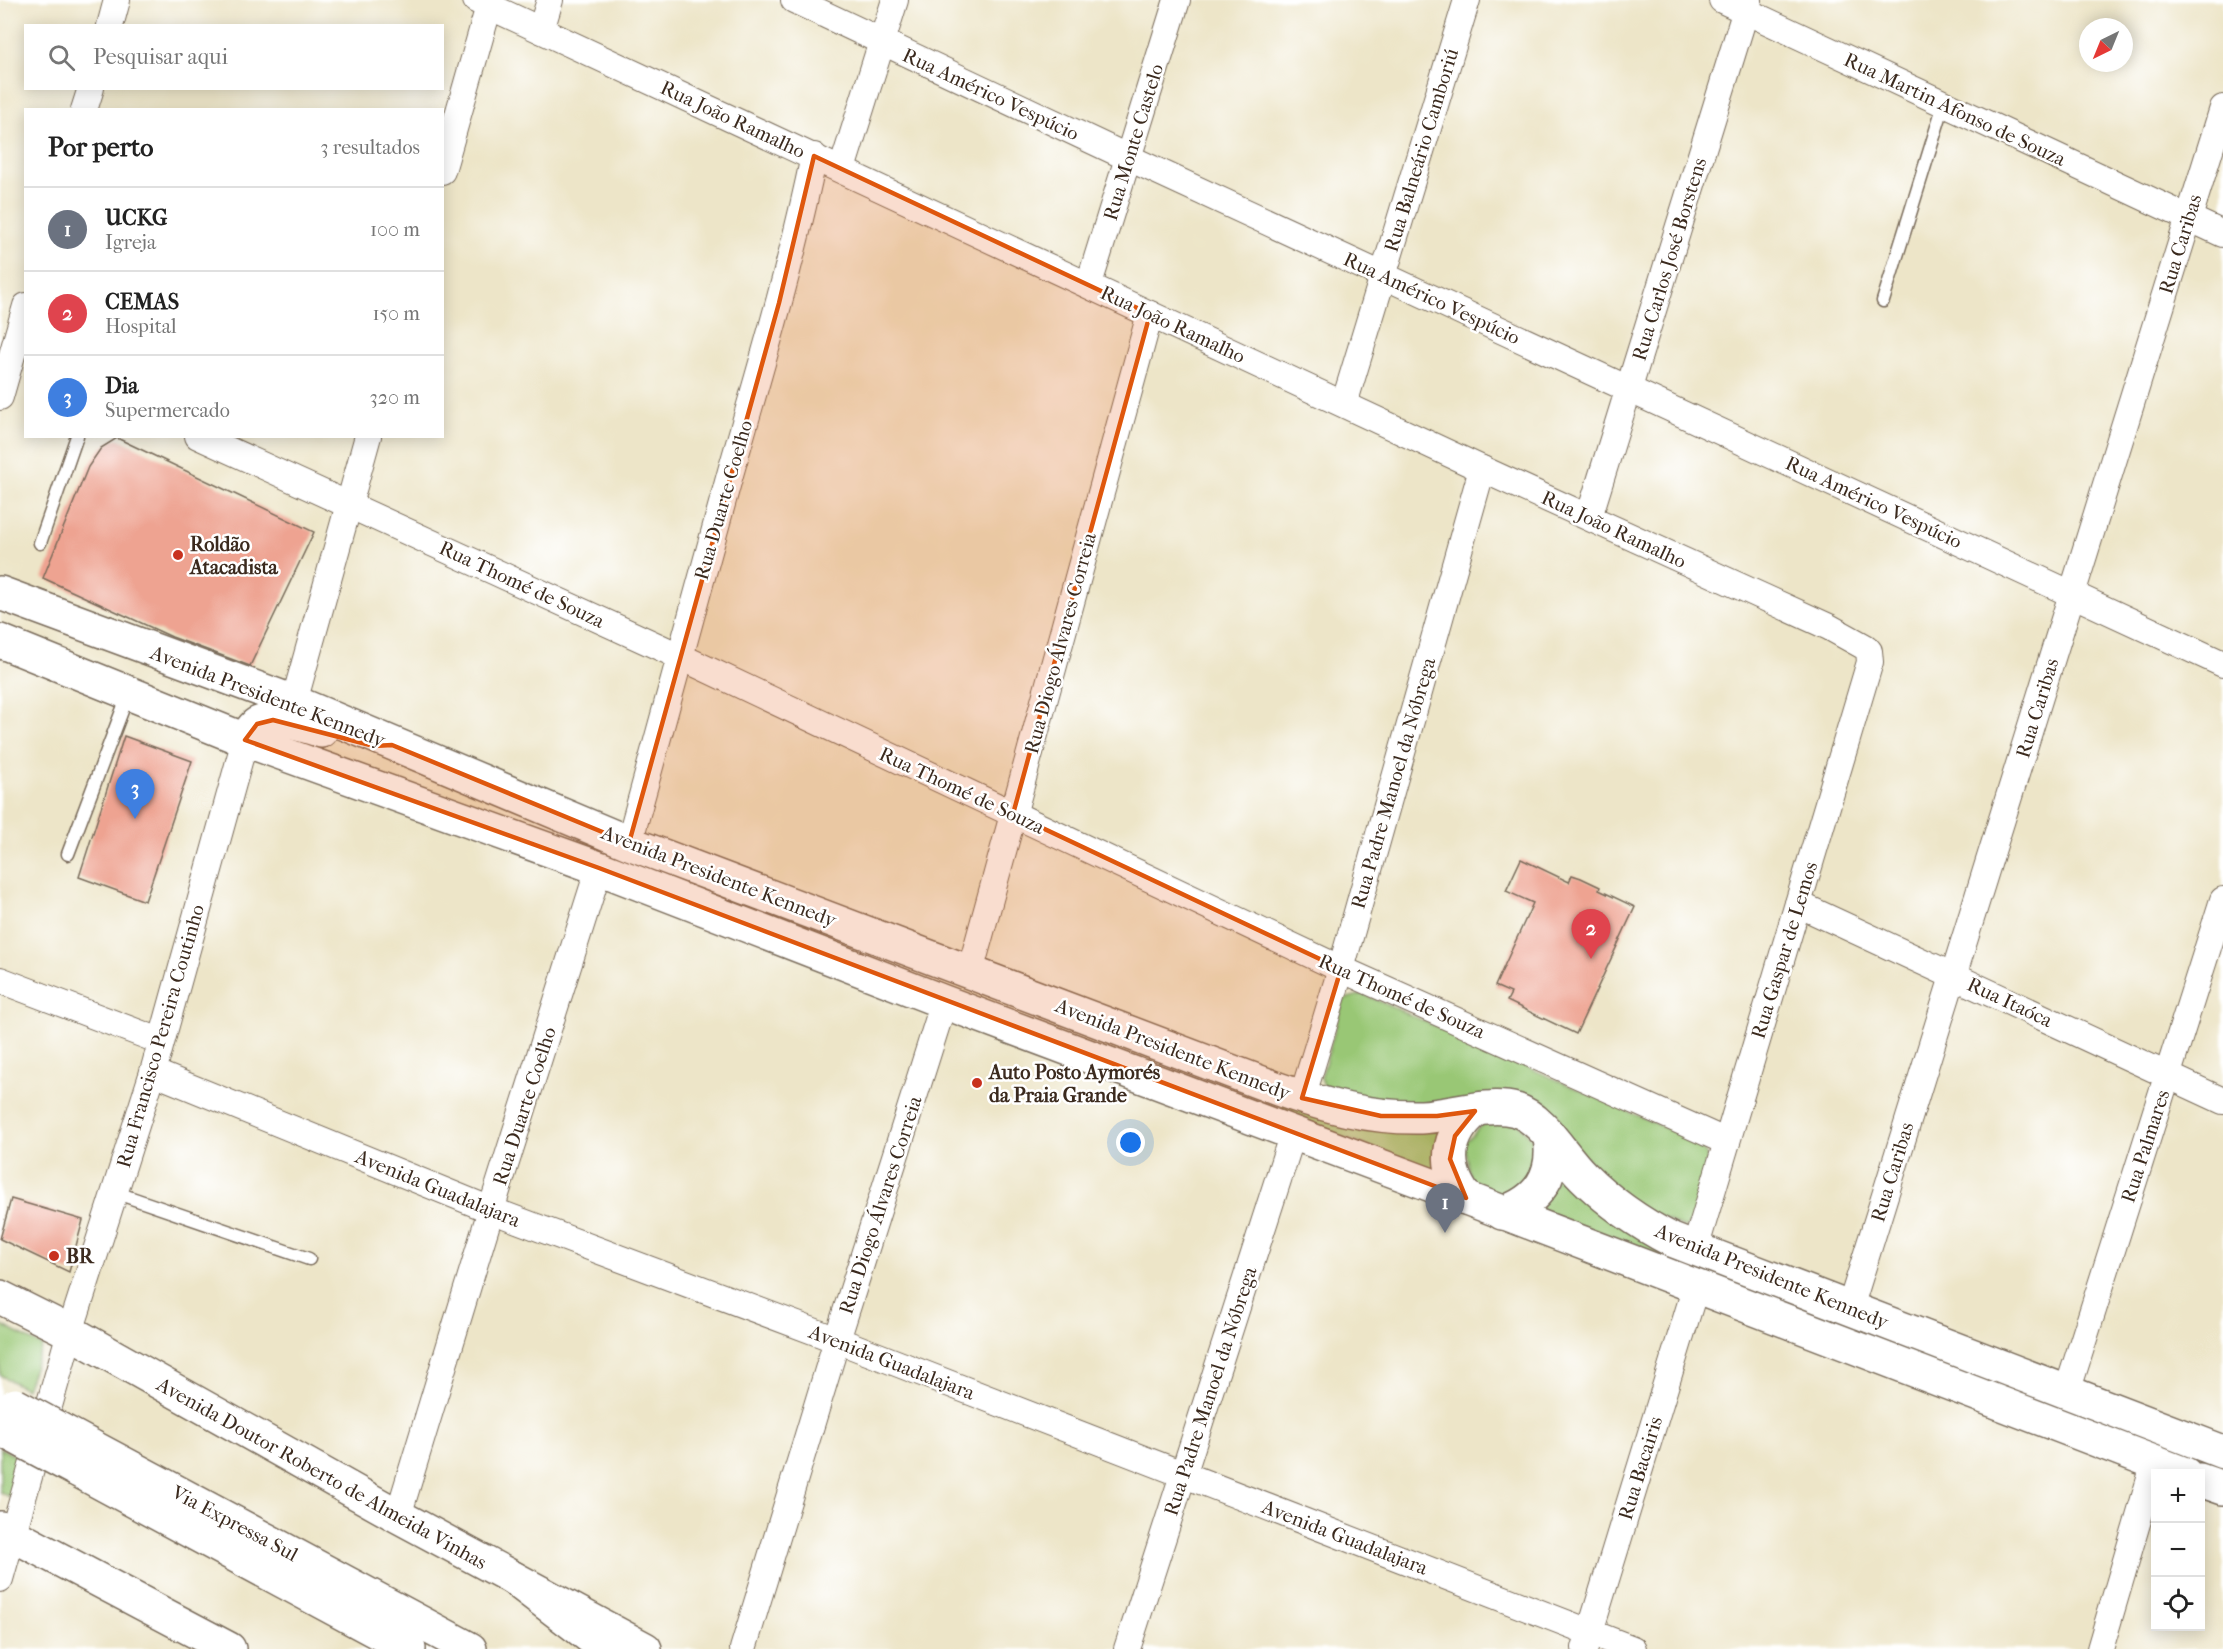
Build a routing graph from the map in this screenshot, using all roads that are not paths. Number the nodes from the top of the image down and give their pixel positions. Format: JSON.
{"nodes":[{"id":1,"x":117,"y":0,"type":"edge"},
{"id":2,"x":550,"y":0,"type":"edge"},
{"id":3,"x":794,"y":0,"type":"edge"},
{"id":4,"x":895,"y":0,"type":"edge"},
{"id":5,"x":1177,"y":0,"type":"edge"},
{"id":6,"x":1467,"y":0,"type":"edge"},
{"id":7,"x":1722,"y":0,"type":"edge"},
{"id":8,"x":483,"y":3,"type":"edge"},
{"id":9,"x":1747,"y":6,"type":"edge"},
{"id":10,"x":111,"y":24,"type":"edge"},
{"id":11,"x":541,"y":30,"type":"junction"},
{"id":12,"x":882,"y":42,"type":"junction"},
{"id":13,"x":90,"y":90,"type":"edge"},
{"id":14,"x":1944,"y":104,"type":"junction"},
{"id":15,"x":85,"y":108,"type":"edge"},
{"id":16,"x":2223,"y":108,"type":"edge"},
{"id":17,"x":814,"y":156,"type":"junction"},
{"id":18,"x":1129,"y":158,"type":"junction"},
{"id":19,"x":444,"y":163,"type":"edge"},
{"id":20,"x":842,"y":169,"type":"junction"},
{"id":21,"x":2188,"y":218,"type":"junction"},
{"id":22,"x":2223,"y":234,"type":"edge"},
{"id":23,"x":1383,"y":275,"type":"junction"},
{"id":24,"x":1089,"y":284,"type":"junction"},
{"id":25,"x":1883,"y":302,"type":"dead end"},
{"id":26,"x":24,"y":313,"type":"edge"},
{"id":27,"x":1150,"y":314,"type":"junction"},
{"id":28,"x":13,"y":350,"type":"edge"},
{"id":29,"x":1629,"y":388,"type":"junction"},
{"id":30,"x":0,"y":397,"type":"edge"},
{"id":31,"x":1344,"y":404,"type":"junction"},
{"id":32,"x":76,"y":438,"type":"edge"},
{"id":33,"x":202,"y":438,"type":"edge"},
{"id":34,"x":367,"y":438,"type":"edge"},
{"id":35,"x":1482,"y":469,"type":"junction"},
{"id":36,"x":349,"y":504,"type":"junction"},
{"id":37,"x":1589,"y":517,"type":"junction"},
{"id":38,"x":40,"y":543,"type":"dead end"},
{"id":39,"x":0,"y":593,"type":"edge"},
{"id":40,"x":2072,"y":593,"type":"junction"},
{"id":41,"x":0,"y":641,"type":"edge"},
{"id":42,"x":1869,"y":651,"type":"joint"},
{"id":43,"x":679,"y":656,"type":"junction"},
{"id":44,"x":2223,"y":664,"type":"edge"},
{"id":45,"x":129,"y":691,"type":"junction"},
{"id":46,"x":294,"y":702,"type":"junction"},
{"id":47,"x":245,"y":740,"type":"junction"},
{"id":48,"x":392,"y":745,"type":"junction"},
{"id":49,"x":1013,"y":814,"type":"junction"},
{"id":50,"x":629,"y":843,"type":"junction"},
{"id":51,"x":68,"y":854,"type":"dead end"},
{"id":52,"x":599,"y":868,"type":"junction"},
{"id":53,"x":2223,"y":900,"type":"edge"},
{"id":54,"x":1798,"y":904,"type":"junction"},
{"id":55,"x":1341,"y":969,"type":"junction"},
{"id":56,"x":970,"y":972,"type":"junction"},
{"id":57,"x":1953,"y":976,"type":"junction"},
{"id":58,"x":0,"y":980,"type":"edge"},
{"id":59,"x":944,"y":1002,"type":"junction"},
{"id":60,"x":160,"y":1041,"type":"junction"},
{"id":61,"x":153,"y":1072,"type":"junction"},
{"id":62,"x":2168,"y":1075,"type":"junction"},
{"id":63,"x":1302,"y":1098,"type":"junction"},
{"id":64,"x":2223,"y":1101,"type":"edge"},
{"id":65,"x":1475,"y":1111,"type":"junction"},
{"id":66,"x":1293,"y":1133,"type":"junction"},
{"id":67,"x":1550,"y":1138,"type":"junction"},
{"id":68,"x":1727,"y":1142,"type":"junction"},
{"id":69,"x":114,"y":1192,"type":"junction"},
{"id":70,"x":1466,"y":1198,"type":"junction"},
{"id":71,"x":491,"y":1210,"type":"junction"},
{"id":72,"x":1502,"y":1213,"type":"junction"},
{"id":73,"x":1695,"y":1249,"type":"junction"},
{"id":74,"x":309,"y":1259,"type":"dead end"},
{"id":75,"x":1696,"y":1286,"type":"junction"},
{"id":76,"x":0,"y":1297,"type":"edge"},
{"id":77,"x":1850,"y":1308,"type":"junction"},
{"id":78,"x":70,"y":1332,"type":"junction"},
{"id":79,"x":837,"y":1340,"type":"junction"},
{"id":80,"x":2067,"y":1392,"type":"junction"},
{"id":81,"x":4,"y":1416,"type":"edge"},
{"id":82,"x":2223,"y":1452,"type":"edge"},
{"id":83,"x":83,"y":1458,"type":"junction"},
{"id":84,"x":2155,"y":1462,"type":"junction"},
{"id":85,"x":2173,"y":1469,"type":"edge"},
{"id":86,"x":1184,"y":1474,"type":"junction"},
{"id":87,"x":2205,"y":1482,"type":"edge"},
{"id":88,"x":2223,"y":1488,"type":"edge"},
{"id":89,"x":398,"y":1516,"type":"junction"},
{"id":90,"x":7,"y":1532,"type":"edge"},
{"id":91,"x":513,"y":1578,"type":"junction"},
{"id":92,"x":0,"y":1579,"type":"edge"},
{"id":93,"x":197,"y":1641,"type":"edge"},
{"id":94,"x":1587,"y":1641,"type":"edge"},
{"id":95,"x":229,"y":1649,"type":"edge"},
{"id":96,"x":409,"y":1649,"type":"edge"},
{"id":97,"x":470,"y":1649,"type":"edge"},
{"id":98,"x":606,"y":1649,"type":"edge"},
{"id":99,"x":645,"y":1649,"type":"edge"},
{"id":100,"x":743,"y":1649,"type":"edge"},
{"id":101,"x":1127,"y":1649,"type":"edge"},
{"id":102,"x":1633,"y":1649,"type":"edge"},
{"id":103,"x":2100,"y":1649,"type":"edge"}],
"edges":[{"from":1,"to":10,"type":"street"},
{"from":2,"to":11,"type":"street"},
{"from":3,"to":12,"type":"street","name":"Rua Américo Vespúcio"},
{"from":4,"to":12,"type":"street"},
{"from":5,"to":18,"type":"street","name":"Rua Monte Castelo"},
{"from":6,"to":23,"type":"street","name":"Rua Balneário Camboriú"},
{"from":7,"to":9,"type":"street","name":"Rua Martin Afonso de Souza"},
{"from":8,"to":11,"type":"street","name":"Rua João Ramalho"},
{"from":8,"to":19,"type":"street"},
{"from":9,"to":14,"type":"street","name":"Rua Martin Afonso de Souza"},
{"from":9,"to":29,"type":"street","name":"Rua Carlos José Borstens"},
{"from":11,"to":17,"type":"street","name":"Rua João Ramalho"},
{"from":12,"to":18,"type":"street","name":"Rua Américo Vespúcio"},
{"from":12,"to":20,"type":"street"},
{"from":13,"to":15,"type":"street"},
{"from":14,"to":21,"type":"street","name":"Rua Martin Afonso de Souza"},
{"from":14,"to":25,"type":"lane"},
{"from":16,"to":21,"type":"street","name":"Rua Caribas"},
{"from":17,"to":20,"type":"street","name":"Rua João Ramalho"},
{"from":17,"to":43,"type":"street","name":"Rua Duarte Coelho"},
{"from":18,"to":23,"type":"street","name":"Rua Américo Vespúcio"},
{"from":18,"to":24,"type":"street","name":"Rua Monte Castelo"},
{"from":20,"to":24,"type":"street","name":"Rua João Ramalho"},
{"from":21,"to":22,"type":"street","name":"Rua Martin Afonso de Souza"},
{"from":21,"to":40,"type":"street","name":"Rua Caribas"},
{"from":23,"to":29,"type":"street","name":"Rua Américo Vespúcio"},
{"from":23,"to":31,"type":"street","name":"Rua Balneário Camboriú"},
{"from":24,"to":27,"type":"street","name":"Rua João Ramalho"},
{"from":26,"to":28,"type":"street"},
{"from":27,"to":31,"type":"street","name":"Rua João Ramalho"},
{"from":27,"to":49,"type":"street","name":"Rua Diogo Álvares Correia"},
{"from":28,"to":30,"type":"street"},
{"from":29,"to":37,"type":"street","name":"Rua Carlos José Borstens"},
{"from":29,"to":40,"type":"street","name":"Rua Américo Vespúcio"},
{"from":31,"to":35,"type":"street","name":"Rua João Ramalho"},
{"from":32,"to":38,"type":"lane"},
{"from":33,"to":36,"type":"street","name":"Rua Thomé de Souza"},
{"from":34,"to":36,"type":"street"},
{"from":35,"to":37,"type":"street","name":"Rua João Ramalho"},
{"from":35,"to":55,"type":"street","name":"Rua Padre Manoel da Nóbrega"},
{"from":36,"to":43,"type":"street","name":"Rua Thomé de Souza"},
{"from":36,"to":46,"type":"street"},
{"from":37,"to":42,"type":"street","name":"Rua João Ramalho"},
{"from":39,"to":46,"type":"main road","name":"Avenida Presidente Kennedy"},
{"from":40,"to":44,"type":"street","name":"Rua Américo Vespúcio"},
{"from":40,"to":57,"type":"street","name":"Rua Caribas"},
{"from":41,"to":45,"type":"main road","name":"Avenida Presidente Kennedy"},
{"from":42,"to":54,"type":"street","name":"Rua Gaspar de Lemos"},
{"from":43,"to":49,"type":"street","name":"Rua Thomé de Souza"},
{"from":43,"to":50,"type":"street","name":"Rua Duarte Coelho"},
{"from":45,"to":47,"type":"main road","name":"Avenida Presidente Kennedy"},
{"from":45,"to":51,"type":"lane"},
{"from":46,"to":48,"type":"main road","name":"Avenida Presidente Kennedy"},
{"from":47,"to":48,"type":"main road"},
{"from":47,"to":52,"type":"main road","name":"Avenida Presidente Kennedy"},
{"from":47,"to":60,"type":"street","name":"Rua Francisco Pereira Coutinho"},
{"from":48,"to":50,"type":"main road","name":"Avenida Presidente Kennedy"},
{"from":49,"to":55,"type":"street","name":"Rua Thomé de Souza"},
{"from":49,"to":56,"type":"street","name":"Rua Diogo Álvares Correia"},
{"from":50,"to":56,"type":"main road","name":"Avenida Presidente Kennedy"},
{"from":52,"to":59,"type":"main road","name":"Avenida Presidente Kennedy"},
{"from":52,"to":71,"type":"street","name":"Rua Duarte Coelho"},
{"from":53,"to":62,"type":"street","name":"Rua Palmares"},
{"from":54,"to":57,"type":"street","name":"Rua Itaóca"},
{"from":54,"to":68,"type":"street","name":"Rua Gaspar de Lemos"},
{"from":55,"to":63,"type":"street","name":"Rua Padre Manoel da Nóbrega"},
{"from":55,"to":68,"type":"street","name":"Rua Thomé de Souza"},
{"from":56,"to":63,"type":"main road","name":"Avenida Presidente Kennedy"},
{"from":57,"to":62,"type":"street","name":"Rua Itaóca"},
{"from":57,"to":77,"type":"street","name":"Rua Caribas"},
{"from":58,"to":60,"type":"street"},
{"from":59,"to":66,"type":"main road","name":"Avenida Presidente Kennedy"},
{"from":59,"to":79,"type":"street","name":"Rua Diogo Álvares Correia"},
{"from":60,"to":61,"type":"street","name":"Rua Francisco Pereira Coutinho"},
{"from":61,"to":69,"type":"street","name":"Rua Francisco Pereira Coutinho"},
{"from":61,"to":71,"type":"street","name":"Avenida Guadalajara"},
{"from":62,"to":64,"type":"street","name":"Rua Itaóca"},
{"from":62,"to":80,"type":"street","name":"Rua Palmares"},
{"from":63,"to":65,"type":"main road","name":"Avenida Presidente Kennedy"},
{"from":65,"to":67,"type":"main road","name":"Avenida Presidente Kennedy"},
{"from":65,"to":70,"type":"main road"},
{"from":66,"to":70,"type":"main road","name":"Avenida Presidente Kennedy"},
{"from":66,"to":86,"type":"street","name":"Rua Padre Manoel da Nóbrega"},
{"from":67,"to":72,"type":"main road"},
{"from":67,"to":73,"type":"main road","name":"Avenida Presidente Kennedy"},
{"from":68,"to":73,"type":"street","name":"Rua Gaspar de Lemos"},
{"from":69,"to":74,"type":"lane"},
{"from":69,"to":78,"type":"street","name":"Rua Francisco Pereira Coutinho"},
{"from":70,"to":72,"type":"main road","name":"Avenida Presidente Kennedy"},
{"from":71,"to":79,"type":"street","name":"Avenida Guadalajara"},
{"from":71,"to":89,"type":"street","name":"Rua Duarte Coelho"},
{"from":72,"to":75,"type":"main road","name":"Avenida Presidente Kennedy"},
{"from":73,"to":77,"type":"main road","name":"Avenida Presidente Kennedy"},
{"from":75,"to":84,"type":"main road","name":"Avenida Presidente Kennedy"},
{"from":75,"to":94,"type":"street","name":"Rua Bacairis"},
{"from":76,"to":78,"type":"main road","name":"Avenida Doutor Roberto de Almeida Vinhas"},
{"from":77,"to":80,"type":"main road","name":"Avenida Presidente Kennedy"},
{"from":78,"to":89,"type":"main road","name":"Avenida Doutor Roberto de Almeida Vinhas"},
{"from":78,"to":90,"type":"street","name":"Rua Francisco Pereira Coutinho"},
{"from":79,"to":86,"type":"street","name":"Avenida Guadalajara"},
{"from":79,"to":100,"type":"street","name":"Rua Diogo Álvares Correia"},
{"from":80,"to":82,"type":"main road","name":"Avenida Presidente Kennedy"},
{"from":81,"to":83,"type":"main road","name":"Via Expressa Sul","bridge":true},
{"from":83,"to":96,"type":"main road","name":"Via Expressa Sul"},
{"from":83,"to":97,"type":"main road","name":"Via Expressa Sul"},
{"from":84,"to":85,"type":"main road","name":"Avenida Presidente Kennedy"},
{"from":84,"to":103,"type":"street"},
{"from":86,"to":94,"type":"street","name":"Avenida Guadalajara"},
{"from":86,"to":101,"type":"street","name":"Rua Padre Manoel da Nóbrega"},
{"from":87,"to":88,"type":"main road"},
{"from":89,"to":91,"type":"main road","name":"Avenida Doutor Roberto de Almeida Vinhas"},
{"from":90,"to":92,"type":"street","name":"Rua Francisco Pereira Coutinho"},
{"from":90,"to":93,"type":"main road"},
{"from":91,"to":98,"type":"main road"},
{"from":91,"to":99,"type":"main road","name":"Avenida Doutor Roberto de Almeida Vinhas"},
{"from":93,"to":95,"type":"main road"},
{"from":94,"to":102,"type":"street","name":"Avenida Guadalajara"}]}
